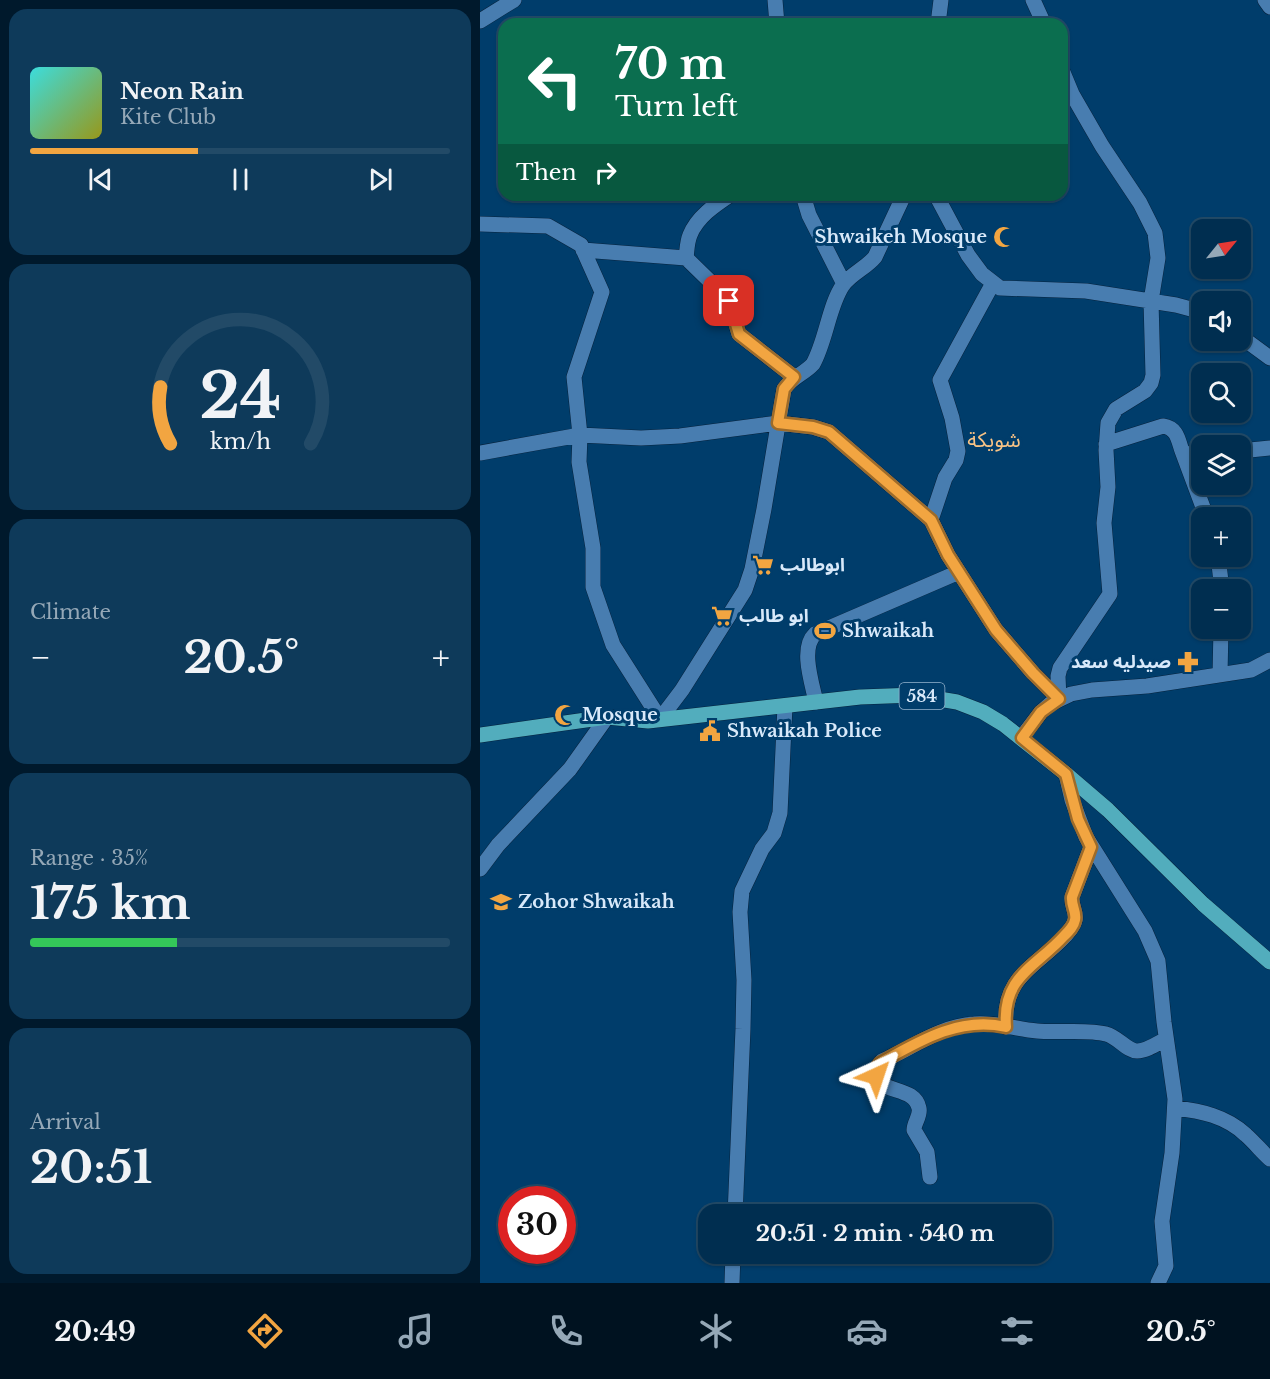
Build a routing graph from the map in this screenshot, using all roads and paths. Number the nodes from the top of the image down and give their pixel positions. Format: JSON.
{"nodes":[{"id":1,"x":514,"y":0,"type":"edge"},
{"id":2,"x":775,"y":0,"type":"edge"},
{"id":3,"x":941,"y":0,"type":"edge"},
{"id":4,"x":1033,"y":0,"type":"edge"},
{"id":5,"x":1265,"y":0,"type":"edge"},
{"id":6,"x":1270,"y":7,"type":"edge"},
{"id":7,"x":776,"y":18,"type":"edge"},
{"id":8,"x":939,"y":18,"type":"edge"},
{"id":9,"x":1041,"y":18,"type":"edge"},
{"id":10,"x":480,"y":21,"type":"edge"},
{"id":11,"x":1068,"y":84,"type":"edge"},
{"id":12,"x":722,"y":201,"type":"edge"},
{"id":13,"x":805,"y":201,"type":"edge"},
{"id":14,"x":901,"y":201,"type":"edge"},
{"id":15,"x":939,"y":201,"type":"edge"},
{"id":16,"x":480,"y":224,"type":"edge"},
{"id":17,"x":583,"y":250,"type":"junction"},
{"id":18,"x":686,"y":258,"type":"junction"},
{"id":19,"x":993,"y":283,"type":"junction"},
{"id":20,"x":844,"y":284,"type":"junction"},
{"id":21,"x":1151,"y":301,"type":"junction"},
{"id":22,"x":1191,"y":310,"type":"edge"},
{"id":23,"x":1251,"y":344,"type":"edge"},
{"id":24,"x":1270,"y":358,"type":"edge"},
{"id":25,"x":794,"y":377,"type":"junction"},
{"id":26,"x":778,"y":423,"type":"junction"},
{"id":27,"x":580,"y":435,"type":"junction"},
{"id":28,"x":1107,"y":444,"type":"junction"},
{"id":29,"x":1270,"y":448,"type":"edge"},
{"id":30,"x":1251,"y":450,"type":"edge"},
{"id":31,"x":1182,"y":451,"type":"junction"},
{"id":32,"x":480,"y":453,"type":"edge"},
{"id":33,"x":1191,"y":456,"type":"edge"},
{"id":34,"x":1203,"y":507,"type":"edge"},
{"id":35,"x":931,"y":520,"type":"junction"},
{"id":36,"x":959,"y":572,"type":"junction"},
{"id":37,"x":1221,"y":639,"type":"edge"},
{"id":38,"x":1270,"y":660,"type":"edge"},
{"id":39,"x":1220,"y":675,"type":"junction"},
{"id":40,"x":1059,"y":699,"type":"junction"},
{"id":41,"x":816,"y":702,"type":"junction"},
{"id":42,"x":785,"y":706,"type":"junction"},
{"id":43,"x":607,"y":717,"type":"junction"},
{"id":44,"x":660,"y":719,"type":"junction"},
{"id":45,"x":480,"y":735,"type":"edge"},
{"id":46,"x":1022,"y":738,"type":"junction"},
{"id":47,"x":1066,"y":774,"type":"junction"},
{"id":48,"x":1091,"y":847,"type":"junction"},
{"id":49,"x":480,"y":869,"type":"edge"},
{"id":50,"x":1270,"y":962,"type":"edge"},
{"id":51,"x":1006,"y":1027,"type":"junction"},
{"id":52,"x":1166,"y":1039,"type":"junction"},
{"id":53,"x":1175,"y":1108,"type":"junction"},
{"id":54,"x":1270,"y":1159,"type":"edge"},
{"id":55,"x":930,"y":1177,"type":"dead end"},
{"id":56,"x":735,"y":1204,"type":"edge"},
{"id":57,"x":733,"y":1264,"type":"edge"},
{"id":58,"x":732,"y":1283,"type":"edge"},
{"id":59,"x":1158,"y":1283,"type":"edge"}],
"edges":[{"from":1,"to":10,"type":"street"},
{"from":2,"to":7,"type":"street"},
{"from":3,"to":8,"type":"street"},
{"from":4,"to":9,"type":"street"},
{"from":5,"to":6,"type":"street"},
{"from":11,"to":21,"type":"street"},
{"from":12,"to":18,"type":"street"},
{"from":13,"to":20,"type":"street"},
{"from":14,"to":20,"type":"street"},
{"from":15,"to":19,"type":"street"},
{"from":16,"to":17,"type":"street"},
{"from":17,"to":18,"type":"street"},
{"from":17,"to":27,"type":"street"},
{"from":18,"to":25,"type":"street"},
{"from":19,"to":21,"type":"street"},
{"from":19,"to":35,"type":"street"},
{"from":20,"to":25,"type":"street"},
{"from":21,"to":22,"type":"street"},
{"from":21,"to":28,"type":"street"},
{"from":23,"to":24,"type":"street"},
{"from":25,"to":26,"type":"street"},
{"from":26,"to":27,"type":"street"},
{"from":26,"to":35,"type":"street"},
{"from":26,"to":44,"type":"street"},
{"from":27,"to":32,"type":"street"},
{"from":27,"to":44,"type":"street"},
{"from":28,"to":31,"type":"street"},
{"from":28,"to":40,"type":"street"},
{"from":29,"to":30,"type":"street"},
{"from":31,"to":33,"type":"street"},
{"from":31,"to":34,"type":"street"},
{"from":35,"to":36,"type":"street"},
{"from":36,"to":40,"type":"street"},
{"from":36,"to":41,"type":"street"},
{"from":37,"to":39,"type":"street"},
{"from":38,"to":39,"type":"street"},
{"from":39,"to":40,"type":"street"},
{"from":40,"to":46,"type":"street"},
{"from":41,"to":42,"type":"main road","number":"584"},
{"from":41,"to":46,"type":"main road","number":"584"},
{"from":42,"to":44,"type":"main road","number":"584"},
{"from":42,"to":56,"type":"street"},
{"from":43,"to":44,"type":"main road","number":"584"},
{"from":43,"to":45,"type":"main road","number":"584"},
{"from":43,"to":49,"type":"street"},
{"from":46,"to":47,"type":"main road","number":"584"},
{"from":47,"to":48,"type":"street"},
{"from":47,"to":50,"type":"main road","number":"584"},
{"from":48,"to":51,"type":"street"},
{"from":48,"to":52,"type":"street"},
{"from":51,"to":52,"type":"street"},
{"from":51,"to":55,"type":"street"},
{"from":52,"to":53,"type":"street"},
{"from":53,"to":54,"type":"street"},
{"from":53,"to":59,"type":"street"},
{"from":57,"to":58,"type":"street"}]}
